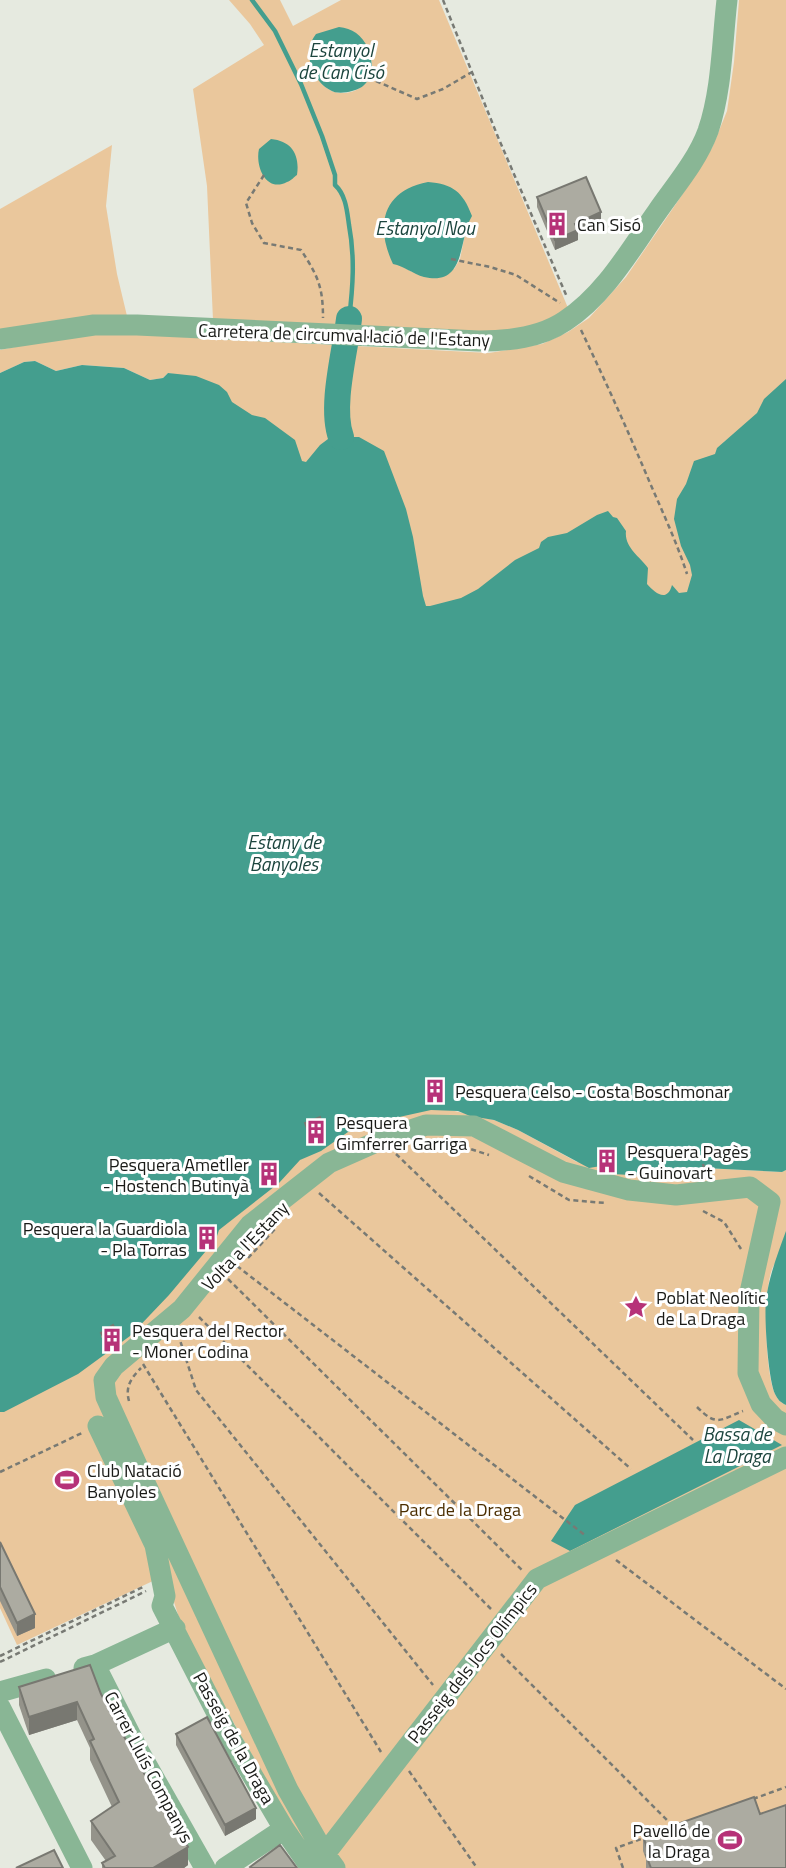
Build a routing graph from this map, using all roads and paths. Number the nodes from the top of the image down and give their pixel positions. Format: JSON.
{"nodes":[{"id":1,"x":443,"y":0,"type":"edge"},
{"id":2,"x":727,"y":0,"type":"edge"},
{"id":3,"x":472,"y":72,"type":"junction"},
{"id":4,"x":376,"y":81,"type":"dead end"},
{"id":5,"x":264,"y":175,"type":"dead end"},
{"id":6,"x":452,"y":259,"type":"dead end"},
{"id":7,"x":574,"y":314,"type":"junction"},
{"id":8,"x":328,"y":334,"type":"junction"},
{"id":9,"x":0,"y":339,"type":"edge"},
{"id":10,"x":687,"y":574,"type":"dead end"},
{"id":11,"x":447,"y":1141,"type":"dead end"},
{"id":12,"x":389,"y":1147,"type":"junction"},
{"id":13,"x":404,"y":1150,"type":"dead end"},
{"id":14,"x":490,"y":1156,"type":"dead end"},
{"id":15,"x":523,"y":1173,"type":"dead end"},
{"id":16,"x":313,"y":1190,"type":"junction"},
{"id":17,"x":612,"y":1204,"type":"dead end"},
{"id":18,"x":699,"y":1208,"type":"dead end"},
{"id":19,"x":277,"y":1227,"type":"dead end"},
{"id":20,"x":249,"y":1257,"type":"dead end"},
{"id":21,"x":740,"y":1259,"type":"dead end"},
{"id":22,"x":227,"y":1268,"type":"junction"},
{"id":23,"x":179,"y":1311,"type":"junction"},
{"id":24,"x":139,"y":1357,"type":"junction"},
{"id":25,"x":741,"y":1403,"type":"dead end"},
{"id":26,"x":130,"y":1405,"type":"dead end"},
{"id":27,"x":697,"y":1407,"type":"dead end"},
{"id":28,"x":745,"y":1410,"type":"junction"},
{"id":29,"x":749,"y":1414,"type":"dead end"},
{"id":30,"x":786,"y":1424,"type":"edge"},
{"id":31,"x":98,"y":1426,"type":"joint"},
{"id":32,"x":693,"y":1440,"type":"dead end"},
{"id":33,"x":786,"y":1457,"type":"edge"},
{"id":34,"x":631,"y":1469,"type":"dead end"},
{"id":35,"x":0,"y":1472,"type":"edge"},
{"id":36,"x":597,"y":1545,"type":"junction"},
{"id":37,"x":162,"y":1580,"type":"junction"},
{"id":38,"x":534,"y":1582,"type":"junction"},
{"id":39,"x":504,"y":1622,"type":"junction"},
{"id":40,"x":175,"y":1628,"type":"junction"},
{"id":41,"x":488,"y":1641,"type":"junction"},
{"id":42,"x":0,"y":1656,"type":"edge"},
{"id":43,"x":0,"y":1662,"type":"edge"},
{"id":44,"x":95,"y":1665,"type":"junction"},
{"id":45,"x":786,"y":1689,"type":"edge"},
{"id":46,"x":0,"y":1692,"type":"edge"},
{"id":47,"x":444,"y":1699,"type":"junction"},
{"id":48,"x":0,"y":1707,"type":"edge"},
{"id":49,"x":395,"y":1762,"type":"junction"},
{"id":50,"x":786,"y":1787,"type":"edge"},
{"id":51,"x":749,"y":1801,"type":"edge"},
{"id":52,"x":284,"y":1829,"type":"junction"},
{"id":53,"x":663,"y":1831,"type":"edge"},
{"id":54,"x":651,"y":1836,"type":"edge"},
{"id":55,"x":321,"y":1864,"type":"edge"},
{"id":56,"x":82,"y":1868,"type":"edge"},
{"id":57,"x":205,"y":1868,"type":"edge"},
{"id":58,"x":225,"y":1868,"type":"edge"},
{"id":59,"x":477,"y":1868,"type":"edge"},
{"id":60,"x":622,"y":1868,"type":"edge"}],
"edges":[{"from":1,"to":3,"type":"path"},
{"from":2,"to":7,"type":"street","name":"Carretera de circumval·lació de l'Estany"},
{"from":3,"to":4,"type":"path"},
{"from":3,"to":7,"type":"path"},
{"from":5,"to":8,"type":"path"},
{"from":6,"to":7,"type":"path"},
{"from":7,"to":8,"type":"street","name":"Carretera de circumval·lació de l'Estany"},
{"from":7,"to":10,"type":"path"},
{"from":8,"to":9,"type":"street","name":"Carretera de circumval·lació de l'Estany"},
{"from":11,"to":14,"type":"path"},
{"from":12,"to":13,"type":"path"},
{"from":12,"to":16,"type":"street"},
{"from":12,"to":30,"type":"street"},
{"from":12,"to":32,"type":"path"},
{"from":15,"to":17,"type":"path"},
{"from":16,"to":22,"type":"street"},
{"from":16,"to":34,"type":"path"},
{"from":18,"to":21,"type":"path"},
{"from":19,"to":20,"type":"path","name":"Volta a l'Estany"},
{"from":22,"to":23,"type":"street"},
{"from":22,"to":36,"type":"path"},
{"from":22,"to":38,"type":"path"},
{"from":23,"to":24,"type":"street"},
{"from":23,"to":39,"type":"path"},
{"from":23,"to":47,"type":"path"},
{"from":24,"to":26,"type":"path"},
{"from":24,"to":49,"type":"path"},
{"from":24,"to":55,"type":"street"},
{"from":25,"to":28,"type":"path"},
{"from":27,"to":28,"type":"path"},
{"from":28,"to":29,"type":"path"},
{"from":31,"to":35,"type":"path"},
{"from":31,"to":37,"type":"street"},
{"from":33,"to":36,"type":"street","name":"Passeig dels Jocs Olímpics"},
{"from":36,"to":38,"type":"street","name":"Passeig dels Jocs Olímpics"},
{"from":36,"to":45,"type":"path"},
{"from":37,"to":40,"type":"street","name":"Passeig de la Draga"},
{"from":37,"to":42,"type":"path"},
{"from":37,"to":43,"type":"path"},
{"from":38,"to":39,"type":"street","name":"Passeig dels Jocs Olímpics"},
{"from":39,"to":41,"type":"street","name":"Passeig dels Jocs Olímpics"},
{"from":40,"to":44,"type":"street"},
{"from":40,"to":52,"type":"street","name":"Passeig de la Draga"},
{"from":41,"to":47,"type":"street","name":"Passeig dels Jocs Olímpics"},
{"from":41,"to":53,"type":"path"},
{"from":44,"to":46,"type":"street"},
{"from":44,"to":57,"type":"street","name":"Carrer Lluís Companys"},
{"from":47,"to":49,"type":"street","name":"Passeig dels Jocs Olímpics"},
{"from":48,"to":56,"type":"street"},
{"from":49,"to":55,"type":"street","name":"Passeig dels Jocs Olímpics"},
{"from":49,"to":59,"type":"path"},
{"from":50,"to":51,"type":"path"},
{"from":52,"to":55,"type":"street","name":"Passeig de la Draga"},
{"from":52,"to":58,"type":"street"},
{"from":54,"to":60,"type":"path"}]}
